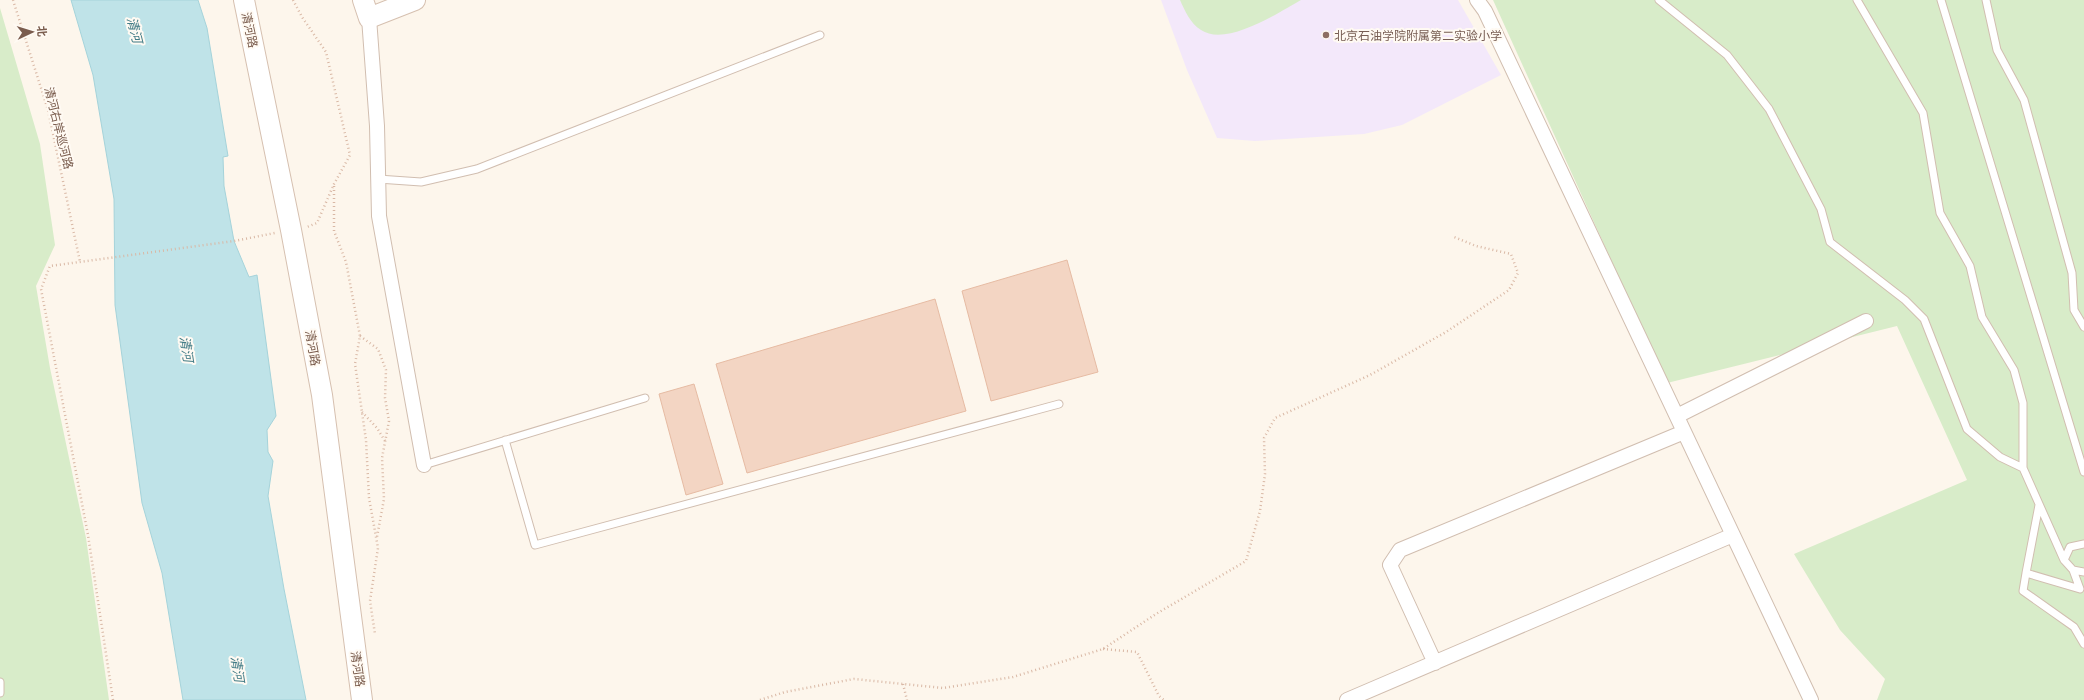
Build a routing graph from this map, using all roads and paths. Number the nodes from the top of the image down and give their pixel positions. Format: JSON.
{"nodes":[{"id":1,"x":13,"y":0,"type":"edge"},
{"id":2,"x":244,"y":0,"type":"edge"},
{"id":3,"x":293,"y":0,"type":"edge"},
{"id":4,"x":415,"y":0,"type":"edge"},
{"id":5,"x":1477,"y":0,"type":"edge"},
{"id":6,"x":1659,"y":0,"type":"edge"},
{"id":7,"x":1857,"y":0,"type":"edge"},
{"id":8,"x":1940,"y":0,"type":"edge"},
{"id":9,"x":1986,"y":0,"type":"edge"},
{"id":10,"x":366,"y":9,"type":"edge"},
{"id":11,"x":820,"y":35,"type":"dead end"},
{"id":12,"x":378,"y":179,"type":"junction"},
{"id":13,"x":334,"y":184,"type":"junction"},
{"id":14,"x":287,"y":231,"type":"junction"},
{"id":15,"x":1454,"y":237,"type":"dead end"},
{"id":16,"x":80,"y":262,"type":"junction"},
{"id":17,"x":1866,"y":322,"type":"dead end"},
{"id":18,"x":2084,"y":327,"type":"edge"},
{"id":19,"x":360,"y":336,"type":"junction"},
{"id":20,"x":645,"y":398,"type":"dead end"},
{"id":21,"x":1059,"y":404,"type":"dead end"},
{"id":22,"x":362,"y":411,"type":"junction"},
{"id":23,"x":1677,"y":416,"type":"junction"},
{"id":24,"x":1684,"y":432,"type":"junction"},
{"id":25,"x":505,"y":440,"type":"junction"},
{"id":26,"x":385,"y":442,"type":"junction"},
{"id":27,"x":424,"y":466,"type":"joint"},
{"id":28,"x":2024,"y":468,"type":"junction"},
{"id":29,"x":2084,"y":472,"type":"edge"},
{"id":30,"x":2040,"y":505,"type":"junction"},
{"id":31,"x":1733,"y":535,"type":"junction"},
{"id":32,"x":376,"y":538,"type":"junction"},
{"id":33,"x":2084,"y":544,"type":"edge"},
{"id":34,"x":2064,"y":560,"type":"junction"},
{"id":35,"x":2072,"y":570,"type":"junction"},
{"id":36,"x":2084,"y":572,"type":"edge"},
{"id":37,"x":2026,"y":573,"type":"junction"},
{"id":38,"x":2080,"y":589,"type":"junction"},
{"id":39,"x":2084,"y":595,"type":"edge"},
{"id":40,"x":375,"y":634,"type":"dead end"},
{"id":41,"x":2084,"y":644,"type":"edge"},
{"id":42,"x":1103,"y":649,"type":"junction"},
{"id":43,"x":1435,"y":663,"type":"junction"},
{"id":44,"x":0,"y":682,"type":"edge"},
{"id":45,"x":903,"y":684,"type":"junction"},
{"id":46,"x":0,"y":693,"type":"edge"},
{"id":47,"x":113,"y":700,"type":"edge"},
{"id":48,"x":362,"y":700,"type":"edge"},
{"id":49,"x":760,"y":700,"type":"edge"},
{"id":50,"x":907,"y":700,"type":"edge"},
{"id":51,"x":1164,"y":700,"type":"edge"},
{"id":52,"x":1348,"y":700,"type":"edge"},
{"id":53,"x":1811,"y":700,"type":"edge"}],
"edges":[{"from":1,"to":16,"type":"path","name":"清河右岸巡河路"},
{"from":2,"to":14,"type":"street","name":"清河路"},
{"from":3,"to":13,"type":"path"},
{"from":4,"to":10,"type":"street"},
{"from":5,"to":23,"type":"street"},
{"from":6,"to":28,"type":"lane"},
{"from":7,"to":28,"type":"lane"},
{"from":8,"to":29,"type":"lane"},
{"from":9,"to":18,"type":"lane"},
{"from":10,"to":12,"type":"street"},
{"from":11,"to":12,"type":"lane"},
{"from":12,"to":27,"type":"street"},
{"from":13,"to":14,"type":"path"},
{"from":13,"to":19,"type":"path"},
{"from":14,"to":16,"type":"path"},
{"from":14,"to":48,"type":"street","name":"清河路"},
{"from":15,"to":42,"type":"path"},
{"from":16,"to":47,"type":"path"},
{"from":17,"to":23,"type":"street"},
{"from":19,"to":22,"type":"path"},
{"from":19,"to":26,"type":"path"},
{"from":20,"to":25,"type":"lane"},
{"from":21,"to":25,"type":"lane"},
{"from":22,"to":26,"type":"path"},
{"from":22,"to":32,"type":"path"},
{"from":23,"to":24,"type":"street"},
{"from":24,"to":31,"type":"street"},
{"from":24,"to":43,"type":"street"},
{"from":25,"to":27,"type":"lane"},
{"from":26,"to":32,"type":"path"},
{"from":28,"to":30,"type":"lane"},
{"from":30,"to":34,"type":"lane"},
{"from":30,"to":37,"type":"lane"},
{"from":31,"to":43,"type":"street"},
{"from":31,"to":53,"type":"street"},
{"from":32,"to":40,"type":"path"},
{"from":33,"to":34,"type":"lane"},
{"from":34,"to":35,"type":"lane"},
{"from":35,"to":36,"type":"lane"},
{"from":35,"to":38,"type":"lane"},
{"from":37,"to":38,"type":"lane"},
{"from":37,"to":41,"type":"lane"},
{"from":38,"to":39,"type":"lane"},
{"from":42,"to":45,"type":"path"},
{"from":42,"to":51,"type":"path"},
{"from":43,"to":52,"type":"street"},
{"from":44,"to":46,"type":"lane"},
{"from":45,"to":49,"type":"path"},
{"from":45,"to":50,"type":"path"}]}
